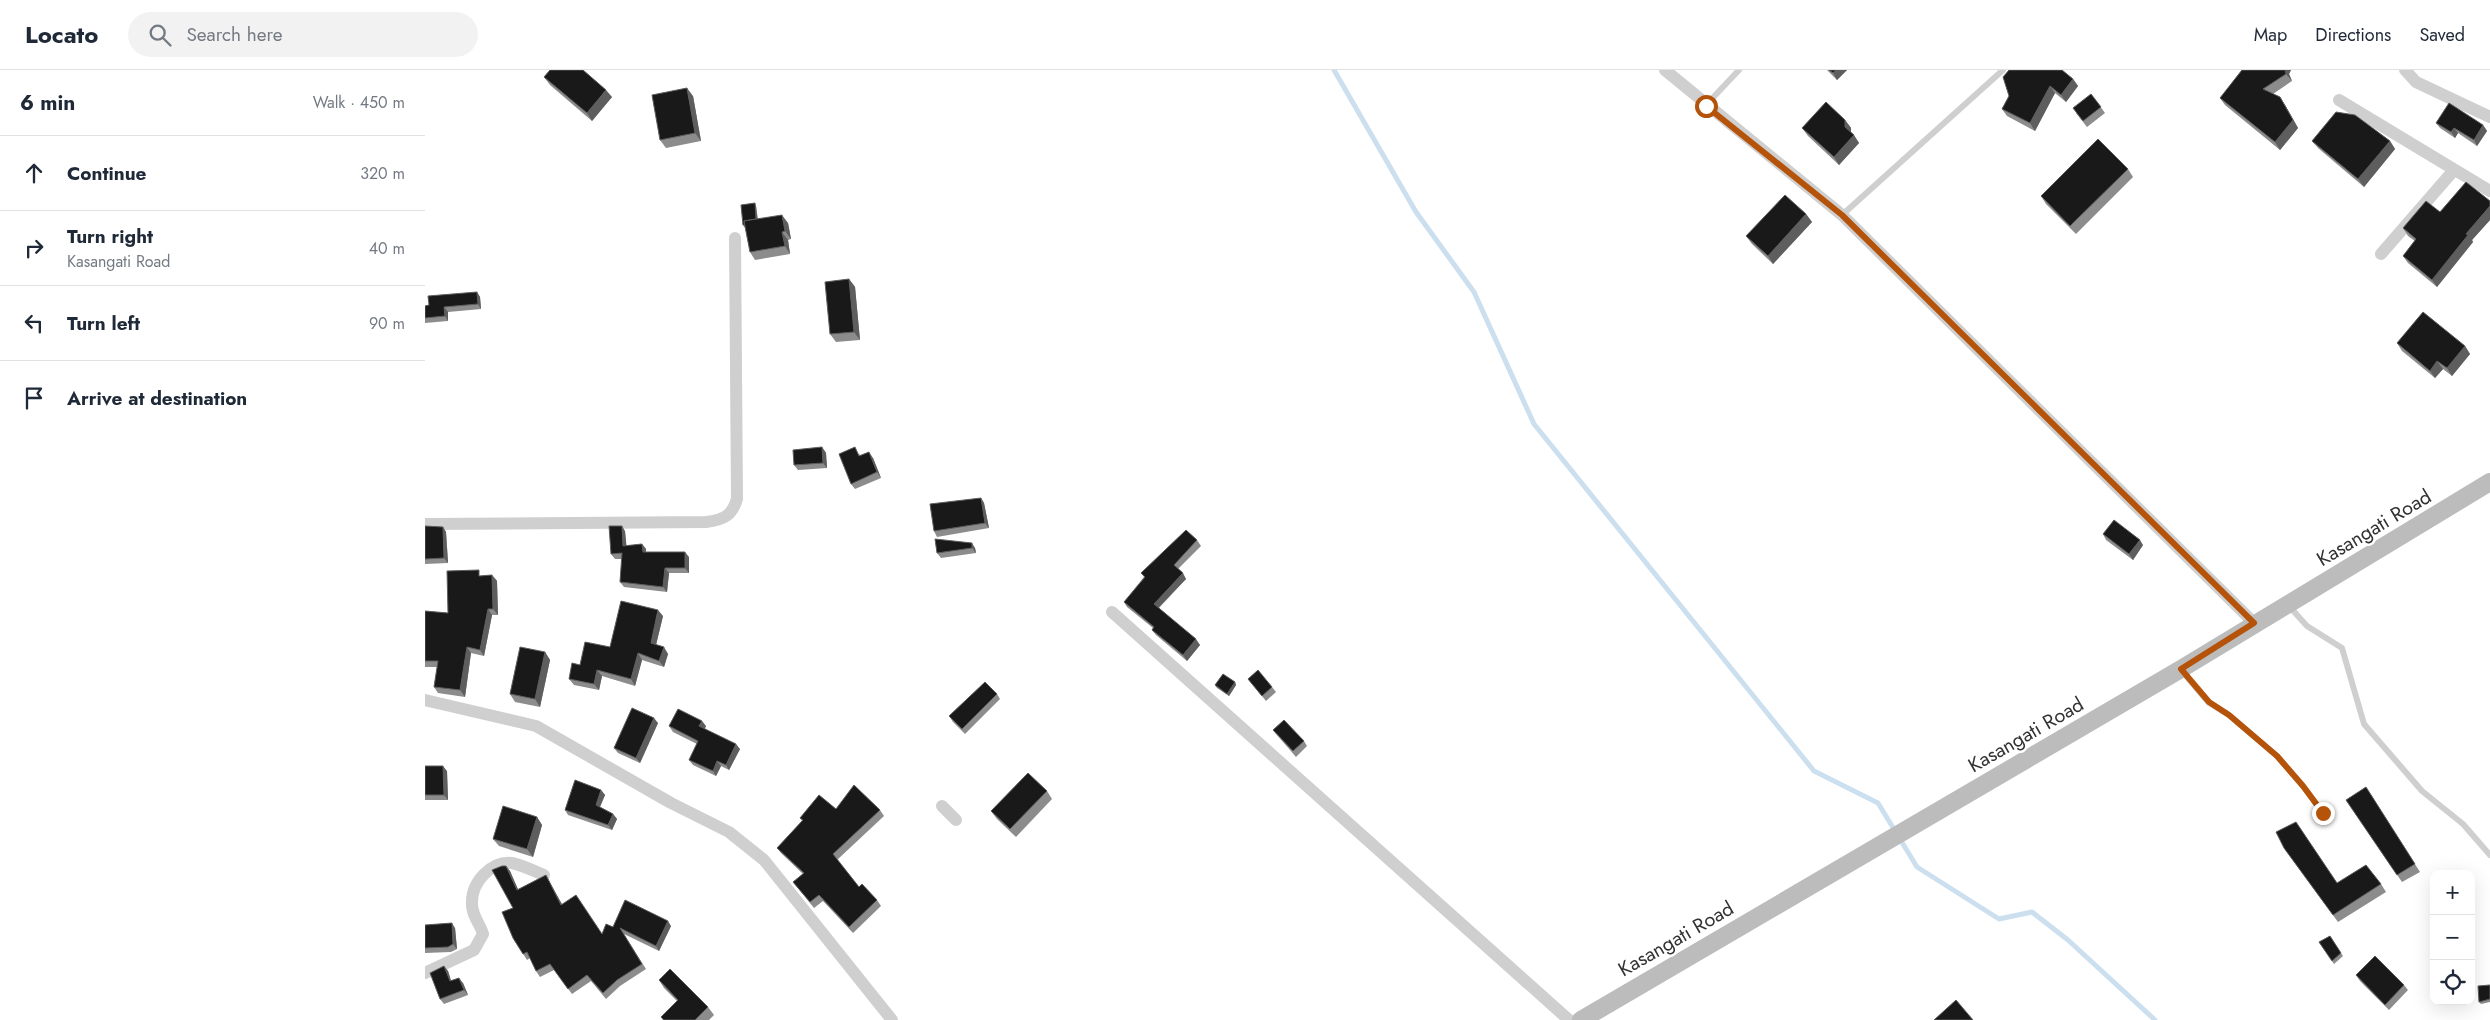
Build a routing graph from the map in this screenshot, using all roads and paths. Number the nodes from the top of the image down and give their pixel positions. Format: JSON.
{"nodes":[{"id":1,"x":1665,"y":70,"type":"edge"},
{"id":2,"x":1739,"y":70,"type":"edge"},
{"id":3,"x":2003,"y":70,"type":"edge"},
{"id":4,"x":2405,"y":70,"type":"edge"},
{"id":5,"x":2339,"y":100,"type":"dead end"},
{"id":6,"x":1706,"y":106,"type":"junction"},
{"id":7,"x":2490,"y":117,"type":"edge"},
{"id":8,"x":2454,"y":170,"type":"junction"},
{"id":9,"x":2490,"y":190,"type":"edge"},
{"id":10,"x":1842,"y":215,"type":"junction"},
{"id":11,"x":735,"y":238,"type":"dead end"},
{"id":12,"x":2381,"y":254,"type":"dead end"},
{"id":13,"x":2490,"y":482,"type":"edge"},
{"id":14,"x":425,"y":524,"type":"edge"},
{"id":15,"x":2287,"y":604,"type":"junction"},
{"id":16,"x":1112,"y":612,"type":"dead end"},
{"id":17,"x":2254,"y":623,"type":"junction"},
{"id":18,"x":2181,"y":669,"type":"junction"},
{"id":19,"x":425,"y":700,"type":"edge"},
{"id":20,"x":942,"y":806,"type":"dead end"},
{"id":21,"x":2323,"y":813,"type":"dead end"},
{"id":22,"x":956,"y":820,"type":"dead end"},
{"id":23,"x":2490,"y":855,"type":"edge"},
{"id":24,"x":544,"y":875,"type":"edge"},
{"id":25,"x":425,"y":973,"type":"edge"},
{"id":26,"x":892,"y":1020,"type":"edge"},
{"id":27,"x":1569,"y":1020,"type":"edge"},
{"id":28,"x":1581,"y":1020,"type":"edge"}],
"edges":[{"from":1,"to":6,"type":"street"},
{"from":2,"to":6,"type":"lane"},
{"from":3,"to":10,"type":"lane"},
{"from":4,"to":7,"type":"street"},
{"from":5,"to":8,"type":"street"},
{"from":6,"to":10,"type":"street"},
{"from":8,"to":9,"type":"street"},
{"from":8,"to":12,"type":"street"},
{"from":10,"to":17,"type":"street"},
{"from":11,"to":14,"type":"street"},
{"from":13,"to":15,"type":"street","name":"Kasangati Road"},
{"from":15,"to":17,"type":"street","name":"Kasangati Road"},
{"from":15,"to":23,"type":"lane"},
{"from":16,"to":27,"type":"street"},
{"from":17,"to":18,"type":"street","name":"Kasangati Road"},
{"from":18,"to":21,"type":"lane"},
{"from":18,"to":28,"type":"street","name":"Kasangati Road"},
{"from":19,"to":26,"type":"street"},
{"from":20,"to":22,"type":"street"},
{"from":24,"to":25,"type":"street"}]}
